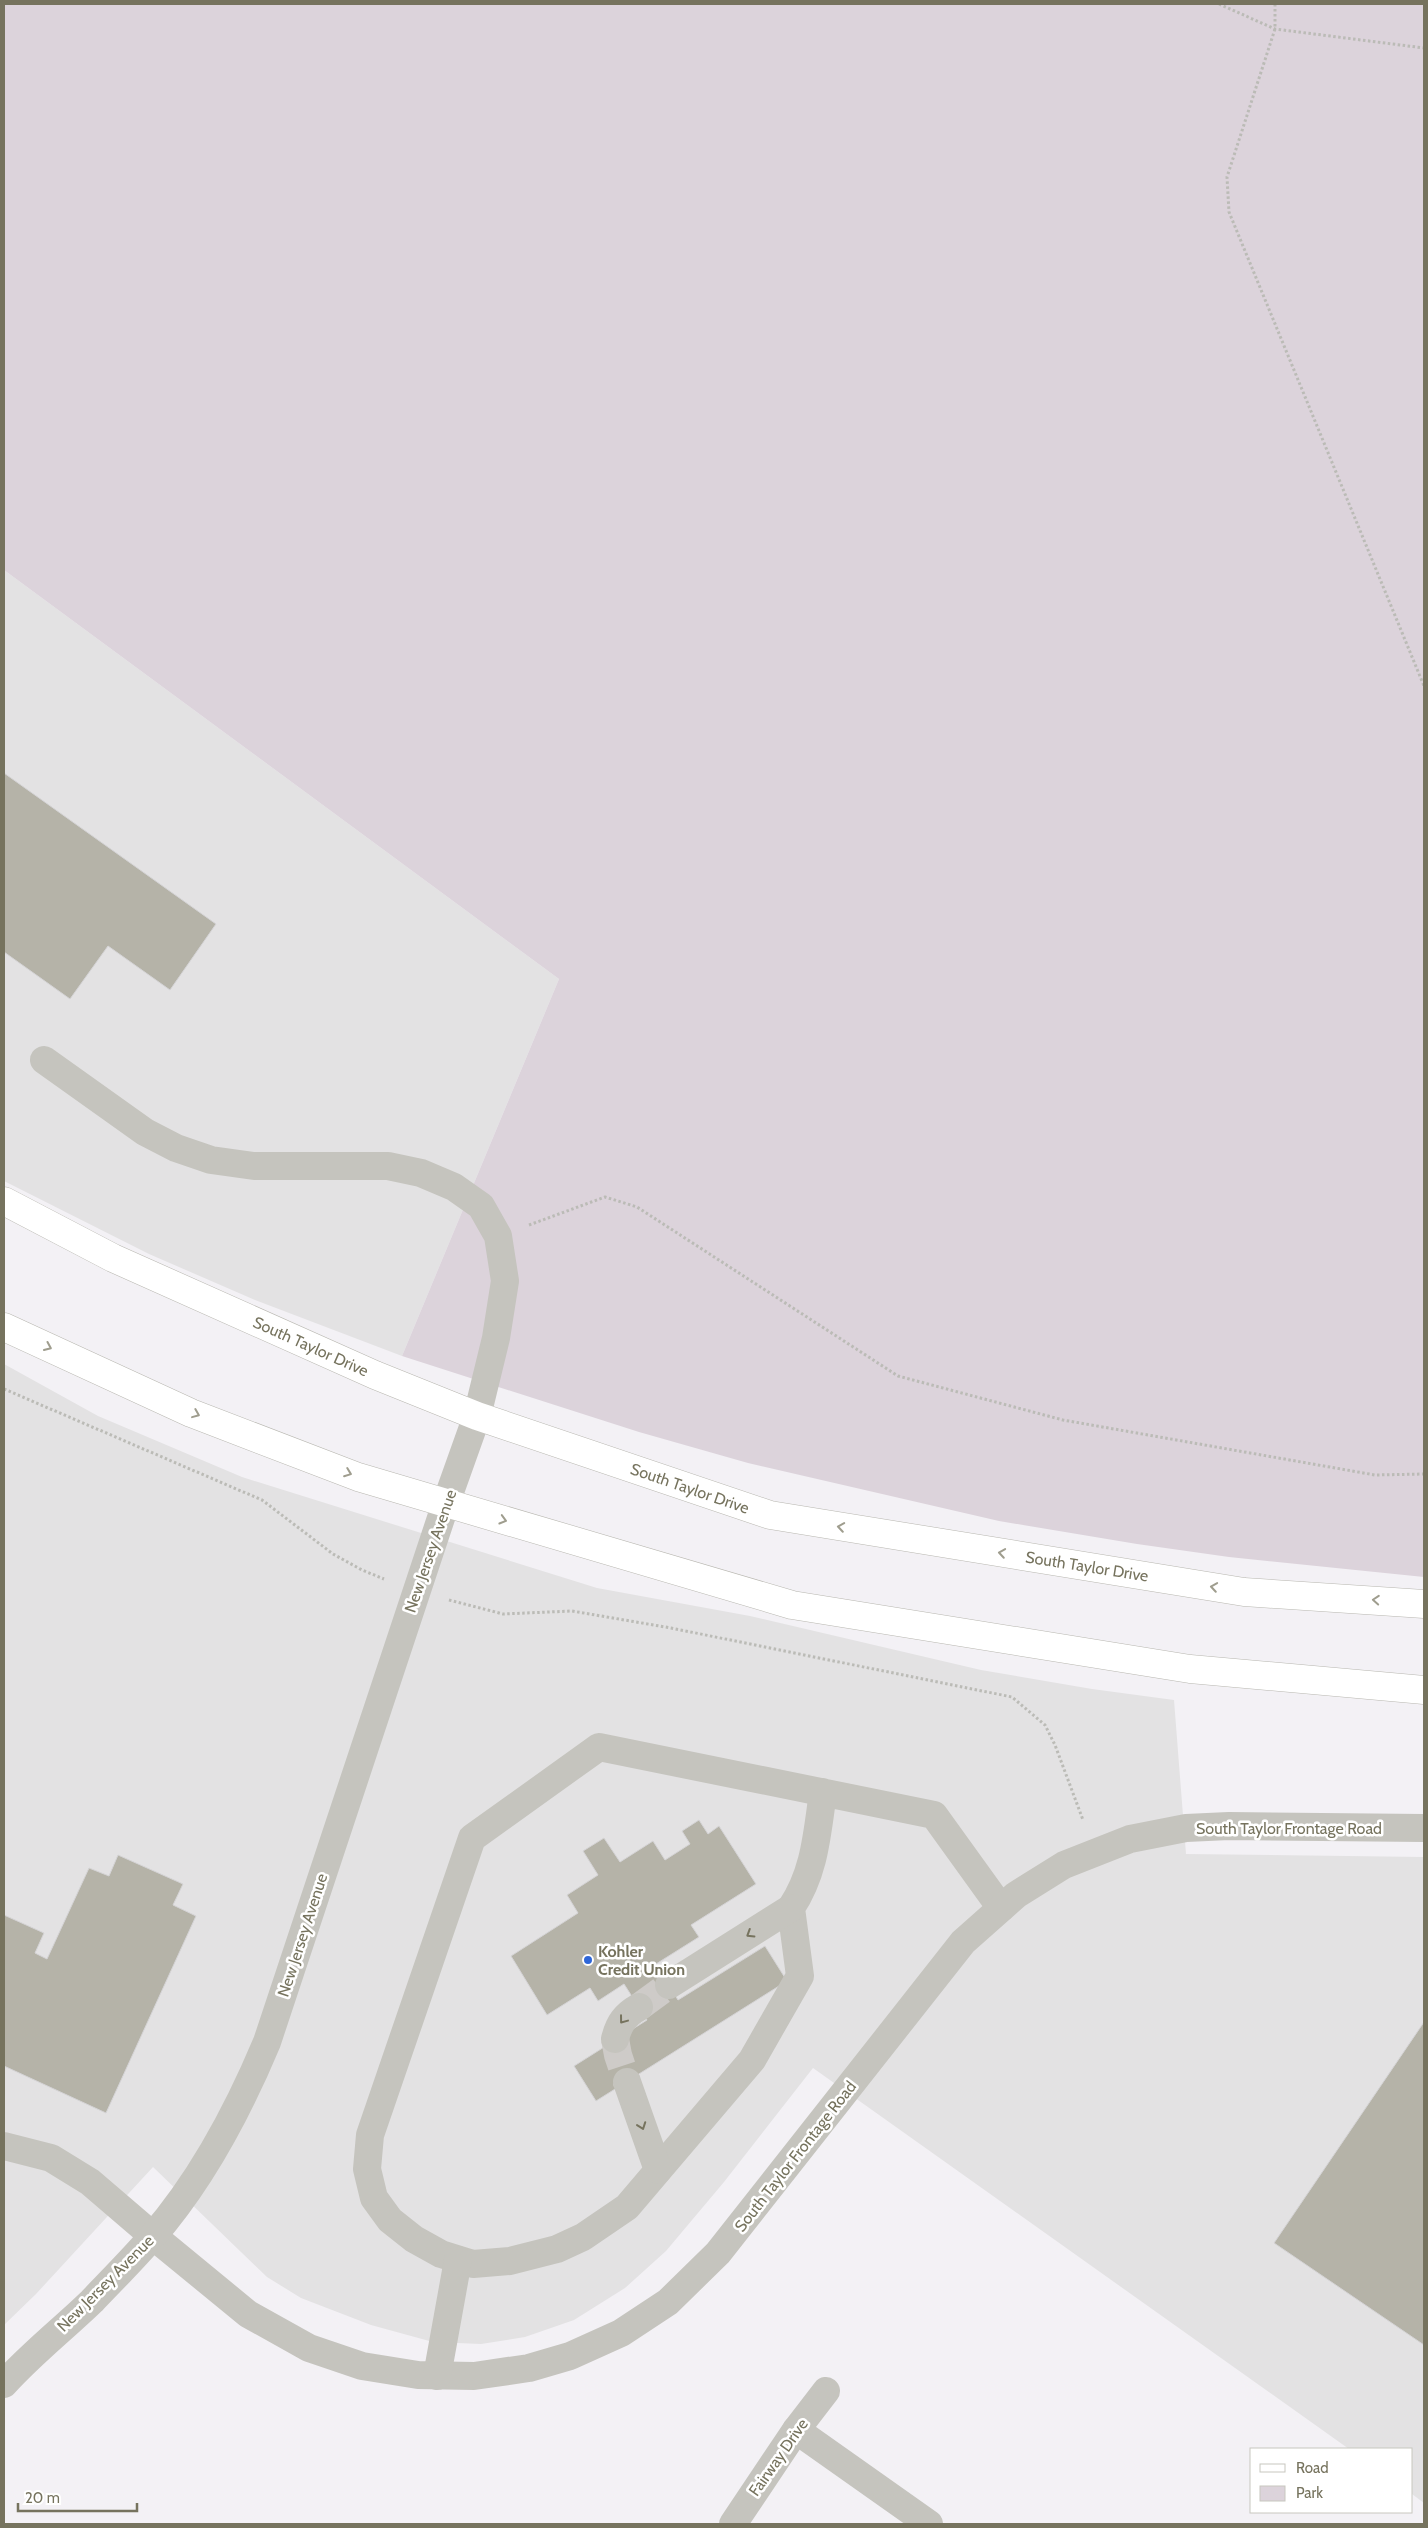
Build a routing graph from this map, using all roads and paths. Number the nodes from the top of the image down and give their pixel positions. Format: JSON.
{"nodes":[{"id":1,"x":1219,"y":4,"type":"edge"},
{"id":2,"x":1275,"y":4,"type":"edge"},
{"id":3,"x":1276,"y":29,"type":"junction"},
{"id":4,"x":1424,"y":48,"type":"edge"},
{"id":5,"x":1424,"y":686,"type":"edge"},
{"id":6,"x":44,"y":1060,"type":"dead end"},
{"id":7,"x":4,"y":1201,"type":"edge"},
{"id":8,"x":498,"y":1236,"type":"junction"},
{"id":9,"x":4,"y":1327,"type":"edge"},
{"id":10,"x":4,"y":1389,"type":"edge"},
{"id":11,"x":477,"y":1416,"type":"junction"},
{"id":12,"x":1424,"y":1474,"type":"edge"},
{"id":13,"x":446,"y":1503,"type":"junction"},
{"id":14,"x":417,"y":1592,"type":"junction"},
{"id":15,"x":1424,"y":1604,"type":"edge"},
{"id":16,"x":1424,"y":1690,"type":"edge"},
{"id":17,"x":823,"y":1792,"type":"junction"},
{"id":18,"x":1424,"y":1828,"type":"edge"},
{"id":19,"x":1096,"y":1853,"type":"junction"},
{"id":20,"x":791,"y":1908,"type":"junction"},
{"id":21,"x":1001,"y":1908,"type":"junction"},
{"id":22,"x":669,"y":1985,"type":"tunnel mouth"},
{"id":23,"x":639,"y":2006,"type":"tunnel mouth"},
{"id":24,"x":616,"y":2039,"type":"tunnel mouth"},
{"id":25,"x":626,"y":2082,"type":"tunnel mouth"},
{"id":26,"x":4,"y":2146,"type":"edge"},
{"id":27,"x":658,"y":2170,"type":"junction"},
{"id":28,"x":153,"y":2236,"type":"junction"},
{"id":29,"x":458,"y":2260,"type":"junction"},
{"id":30,"x":437,"y":2376,"type":"junction"},
{"id":31,"x":4,"y":2384,"type":"edge"},
{"id":32,"x":826,"y":2391,"type":"dead end"},
{"id":33,"x":796,"y":2430,"type":"junction"},
{"id":34,"x":733,"y":2524,"type":"edge"},
{"id":35,"x":929,"y":2524,"type":"edge"}],
"edges":[{"from":1,"to":3,"type":"path"},
{"from":2,"to":3,"type":"path"},
{"from":3,"to":4,"type":"path"},
{"from":3,"to":5,"type":"path"},
{"from":6,"to":8,"type":"street"},
{"from":7,"to":11,"type":"main road","name":"South Taylor Drive"},
{"from":8,"to":11,"type":"street","name":"New Jersey Avenue"},
{"from":8,"to":12,"type":"path"},
{"from":9,"to":13,"type":"main road","one_way":true},
{"from":10,"to":14,"type":"path"},
{"from":11,"to":13,"type":"street","name":"New Jersey Avenue"},
{"from":15,"to":11,"type":"main road","name":"South Taylor Drive","one_way":true},
{"from":13,"to":14,"type":"street","name":"New Jersey Avenue"},
{"from":13,"to":16,"type":"main road","one_way":true},
{"from":14,"to":19,"type":"path"},
{"from":14,"to":28,"type":"street","name":"New Jersey Avenue"},
{"from":17,"to":20,"type":"street"},
{"from":17,"to":21,"type":"street"},
{"from":17,"to":29,"type":"street"},
{"from":18,"to":19,"type":"street","name":"South Taylor Frontage Road"},
{"from":19,"to":21,"type":"street","name":"South Taylor Frontage Road"},
{"from":20,"to":22,"type":"street","one_way":true},
{"from":20,"to":27,"type":"street"},
{"from":21,"to":30,"type":"street","name":"South Taylor Frontage Road"},
{"from":23,"to":24,"type":"street","one_way":true},
{"from":25,"to":27,"type":"street","one_way":true},
{"from":26,"to":28,"type":"street","name":"South Taylor Frontage Road"},
{"from":27,"to":29,"type":"street"},
{"from":28,"to":30,"type":"street","name":"South Taylor Frontage Road"},
{"from":28,"to":31,"type":"street","name":"New Jersey Avenue"},
{"from":29,"to":30,"type":"street"},
{"from":32,"to":33,"type":"street","name":"Fairway Drive"},
{"from":33,"to":34,"type":"street","name":"Fairway Drive"},
{"from":33,"to":35,"type":"street"}]}
